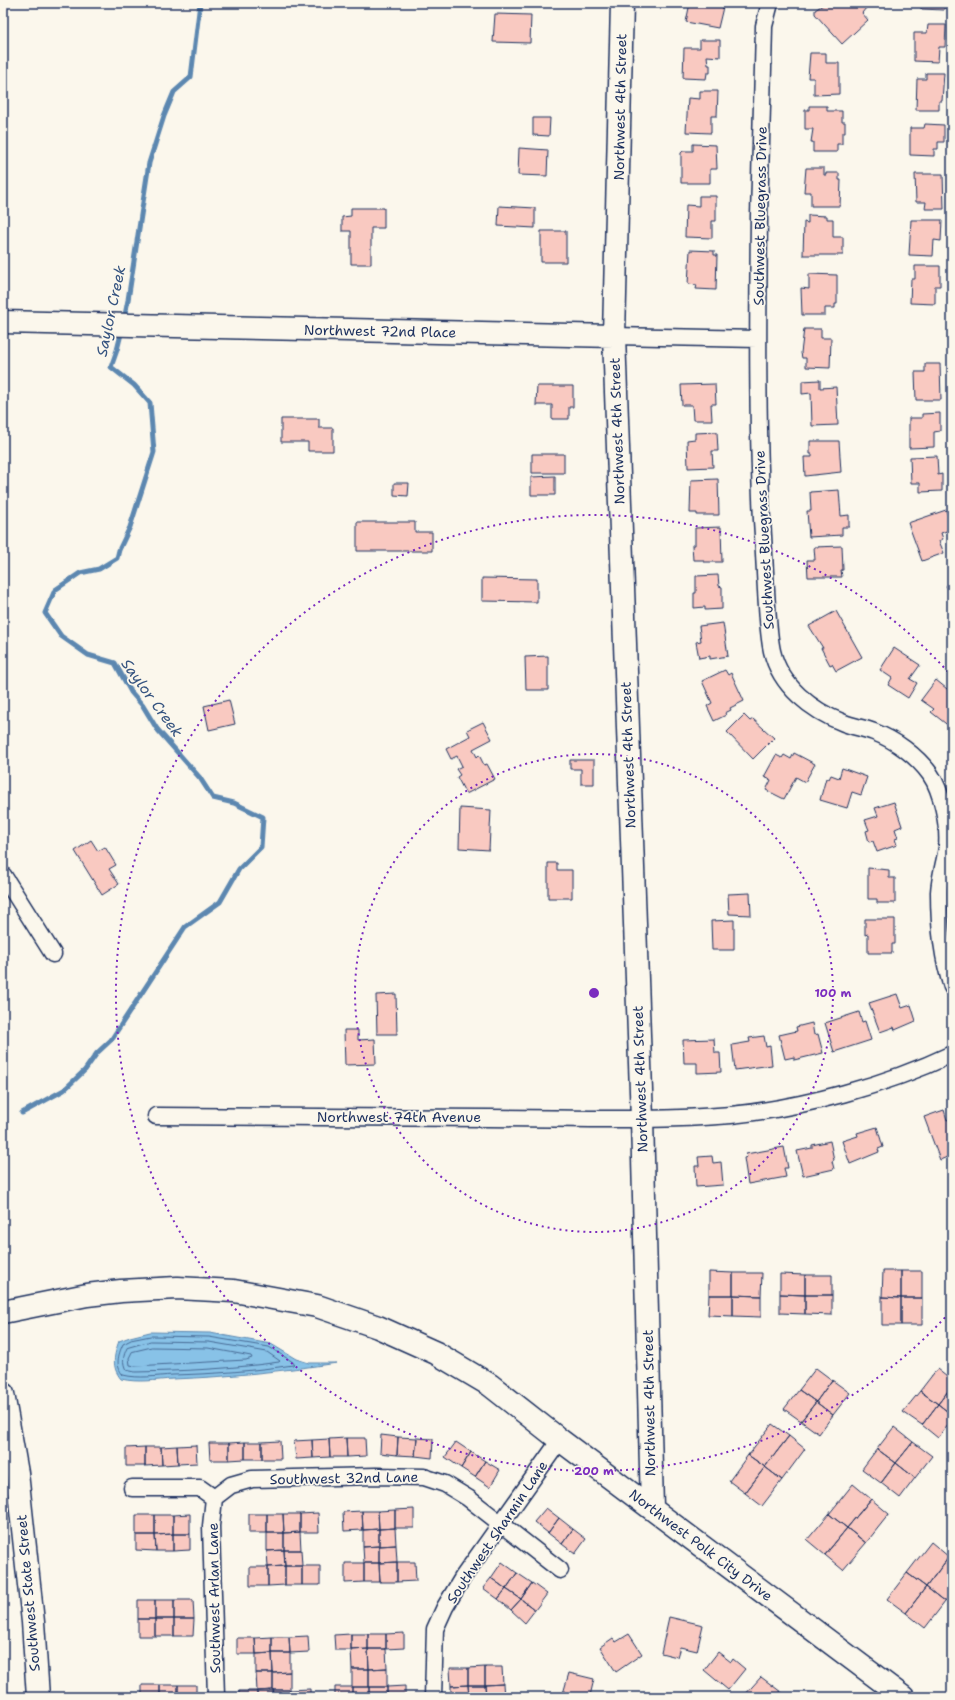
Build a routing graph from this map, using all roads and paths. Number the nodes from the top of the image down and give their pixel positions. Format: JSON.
{"nodes":[{"id":1,"x":622,"y":3,"type":"edge"},
{"id":2,"x":770,"y":3,"type":"edge"},
{"id":3,"x":3,"y":322,"type":"edge"},
{"id":4,"x":614,"y":336,"type":"junction"},
{"id":5,"x":757,"y":339,"type":"junction"},
{"id":6,"x":3,"y":875,"type":"edge"},
{"id":7,"x":53,"y":954,"type":"dead end"},
{"id":8,"x":952,"y":987,"type":"edge"},
{"id":9,"x":952,"y":1054,"type":"edge"},
{"id":10,"x":156,"y":1116,"type":"dead end"},
{"id":11,"x":642,"y":1119,"type":"junction"},
{"id":12,"x":3,"y":1312,"type":"edge"},
{"id":13,"x":3,"y":1394,"type":"edge"},
{"id":14,"x":560,"y":1440,"type":"junction"},
{"id":15,"x":132,"y":1488,"type":"dead end"},
{"id":16,"x":214,"y":1498,"type":"junction"},
{"id":17,"x":652,"y":1507,"type":"junction"},
{"id":18,"x":501,"y":1523,"type":"junction"},
{"id":19,"x":560,"y":1570,"type":"dead end"},
{"id":20,"x":38,"y":1697,"type":"edge"},
{"id":21,"x":216,"y":1697,"type":"edge"},
{"id":22,"x":433,"y":1697,"type":"edge"},
{"id":23,"x":903,"y":1697,"type":"edge"}],
"edges":[{"from":1,"to":4,"type":"street","name":"Northwest 4th Street"},
{"from":2,"to":5,"type":"street","name":"Southwest Bluegrass Drive"},
{"from":3,"to":4,"type":"street","name":"Northwest 72nd Place"},
{"from":4,"to":5,"type":"street","name":"Northwest 72nd Place"},
{"from":4,"to":11,"type":"street","name":"Northwest 4th Street"},
{"from":5,"to":8,"type":"street","name":"Southwest Bluegrass Drive"},
{"from":6,"to":7,"type":"street"},
{"from":9,"to":11,"type":"street","name":"Northwest 74th Avenue"},
{"from":10,"to":11,"type":"street","name":"Northwest 74th Avenue"},
{"from":11,"to":17,"type":"street","name":"Northwest 4th Street"},
{"from":12,"to":14,"type":"street","name":"Northwest Polk City Drive"},
{"from":13,"to":20,"type":"street","name":"Southwest State Street"},
{"from":14,"to":17,"type":"street","name":"Northwest Polk City Drive"},
{"from":14,"to":18,"type":"street","name":"Southwest Sharmin Lane"},
{"from":15,"to":16,"type":"street"},
{"from":16,"to":18,"type":"street","name":"Southwest 32nd Lane"},
{"from":16,"to":21,"type":"street","name":"Southwest Arlan Lane"},
{"from":17,"to":23,"type":"street","name":"Northwest Polk City Drive"},
{"from":18,"to":19,"type":"street","name":"Southwest 32nd Lane"},
{"from":18,"to":22,"type":"street","name":"Southwest Sharmin Lane"}]}
